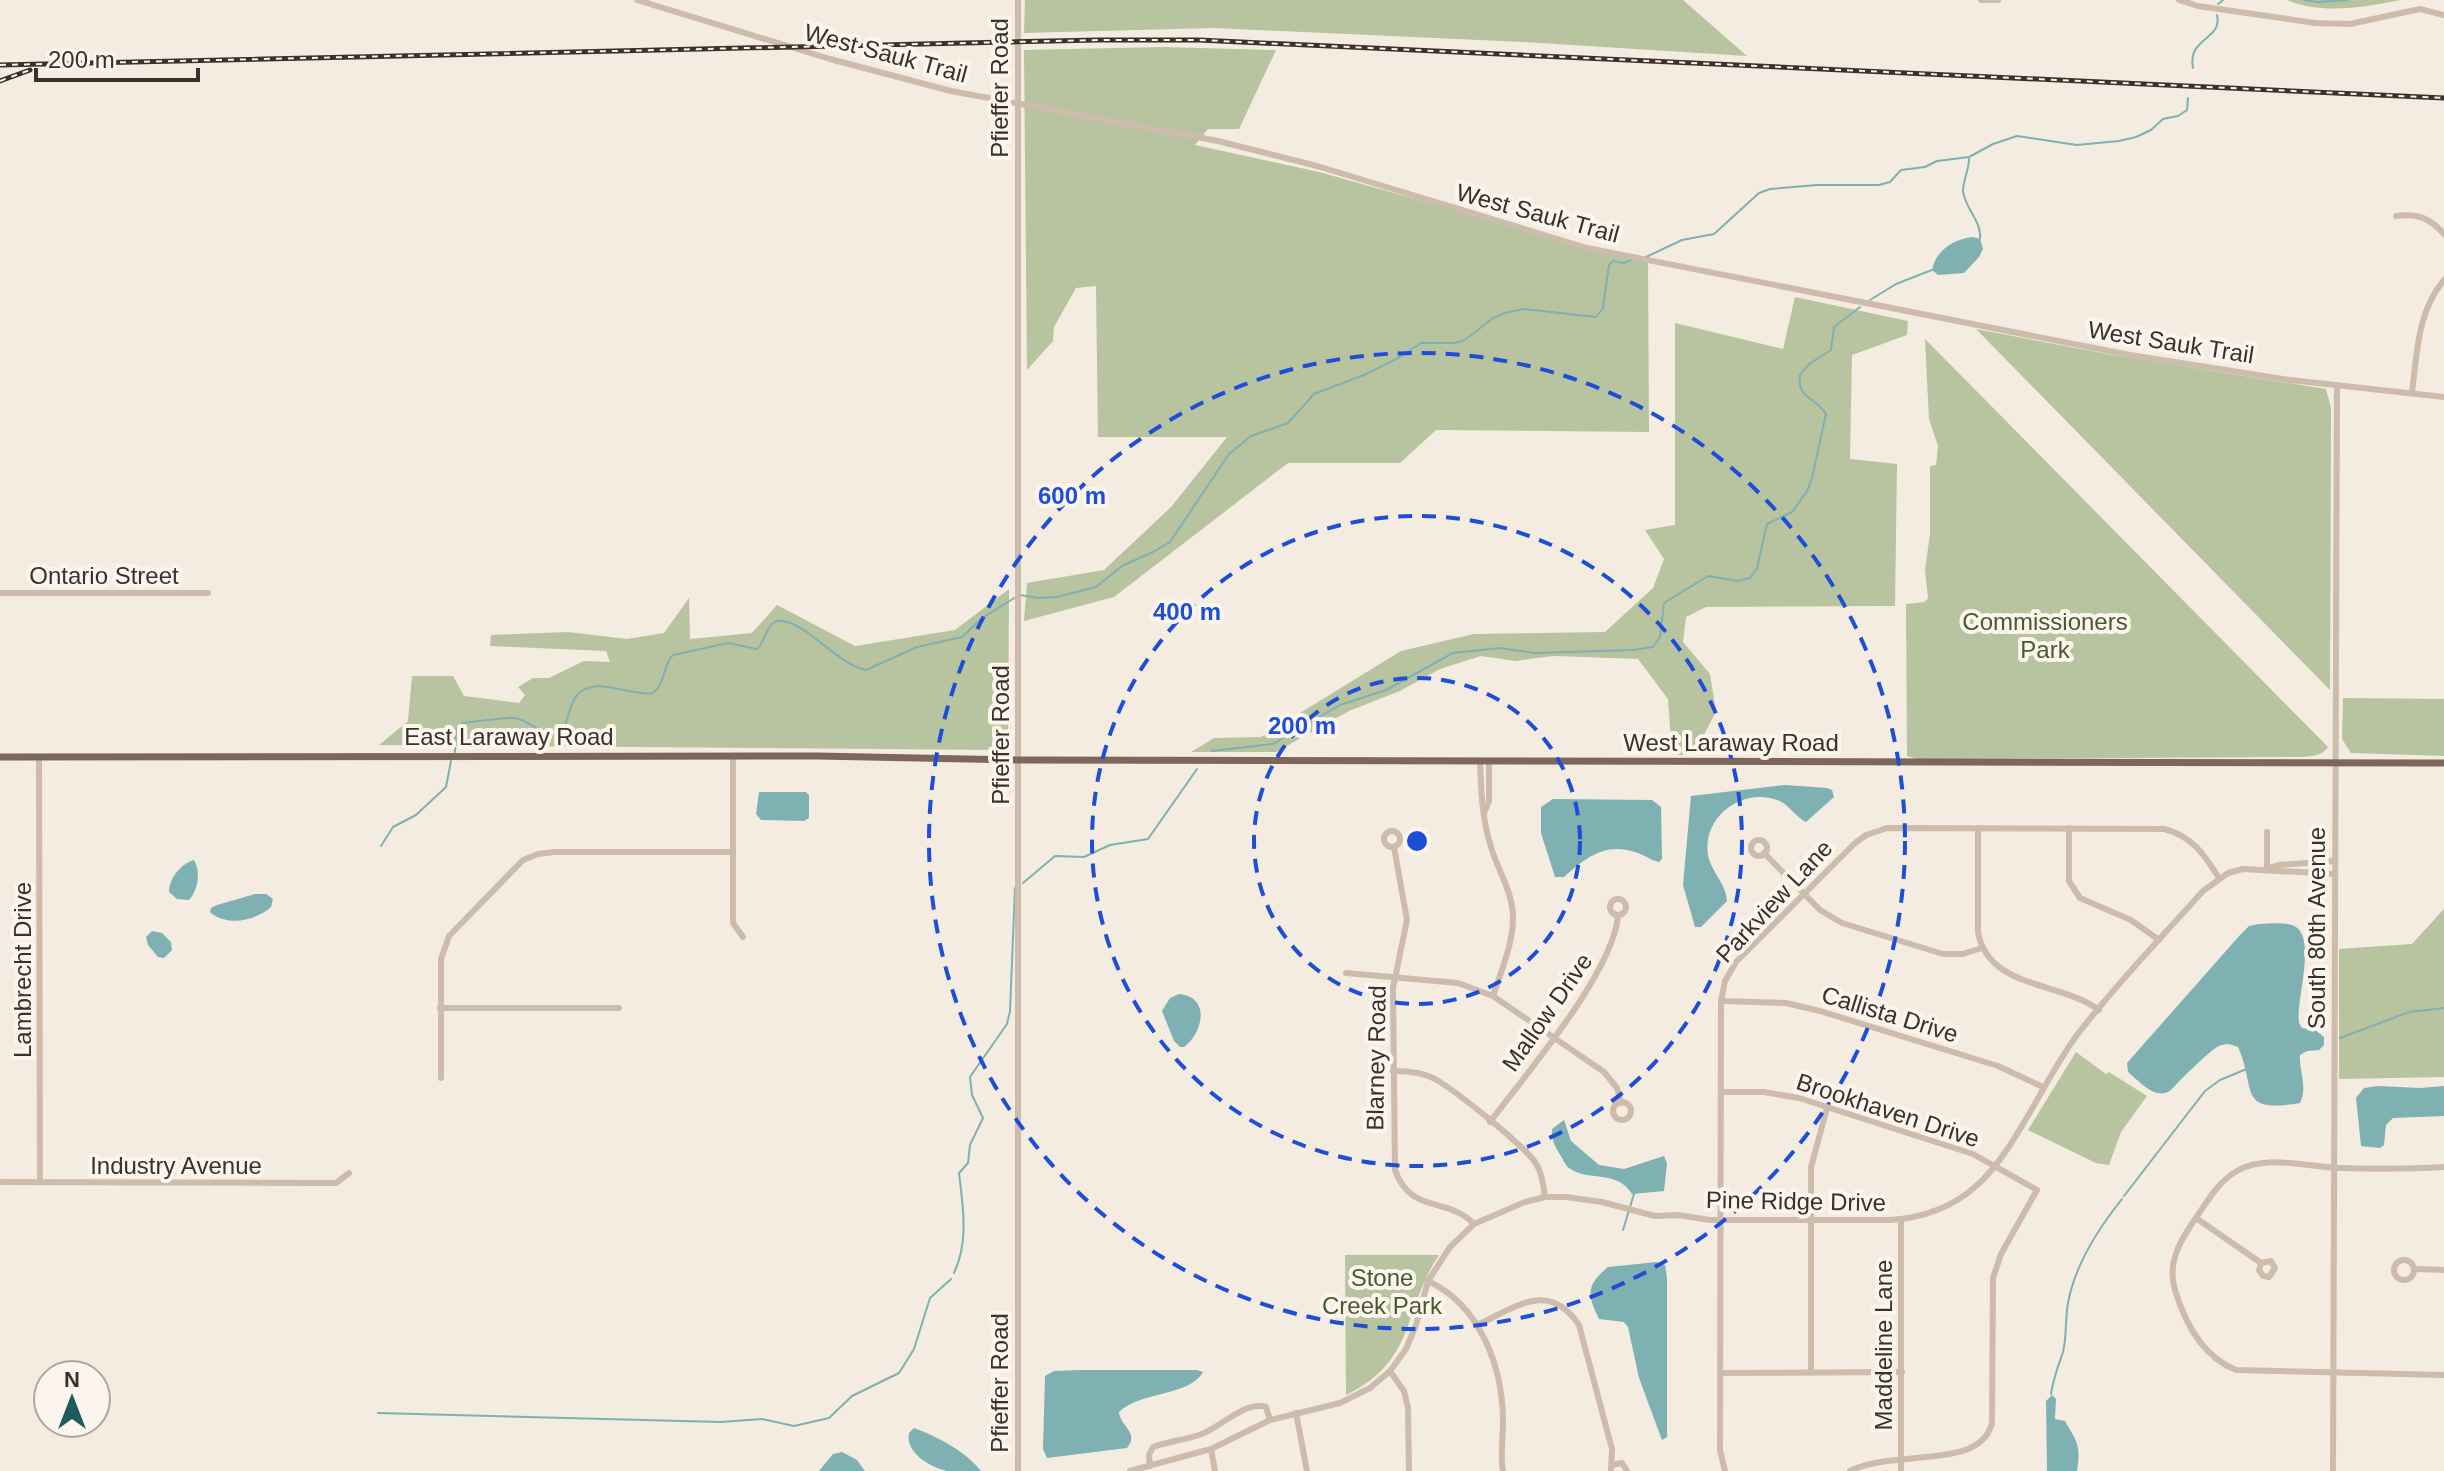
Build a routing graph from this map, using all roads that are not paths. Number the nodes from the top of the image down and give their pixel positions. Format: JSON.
{"nodes":[{"id":1,"x":637,"y":0,"type":"edge"},
{"id":2,"x":1018,"y":0,"type":"edge"},
{"id":3,"x":1981,"y":0,"type":"edge"},
{"id":4,"x":1998,"y":0,"type":"edge"},
{"id":5,"x":2179,"y":0,"type":"edge"},
{"id":6,"x":2444,"y":15,"type":"edge"},
{"id":7,"x":1019,"y":104,"type":"junction"},
{"id":8,"x":2396,"y":216,"type":"dead end"},
{"id":9,"x":2444,"y":234,"type":"edge"},
{"id":10,"x":2444,"y":280,"type":"edge"},
{"id":11,"x":2337,"y":385,"type":"junction"},
{"id":12,"x":2412,"y":393,"type":"junction"},
{"id":13,"x":2444,"y":397,"type":"edge"},
{"id":14,"x":0,"y":593,"type":"edge"},
{"id":15,"x":208,"y":593,"type":"dead end"},
{"id":16,"x":733,"y":756,"type":"junction"},
{"id":17,"x":0,"y":757,"type":"edge"},
{"id":18,"x":39,"y":757,"type":"junction"},
{"id":19,"x":1019,"y":760,"type":"junction"},
{"id":20,"x":1485,"y":761,"type":"junction"},
{"id":21,"x":2335,"y":762,"type":"junction"},
{"id":22,"x":2444,"y":763,"type":"edge"},
{"id":23,"x":1978,"y":828,"type":"junction"},
{"id":24,"x":2069,"y":828,"type":"junction"},
{"id":25,"x":2267,"y":832,"type":"dead end"},
{"id":26,"x":1394,"y":847,"type":"dead end"},
{"id":27,"x":732,"y":852,"type":"junction"},
{"id":28,"x":1764,"y":853,"type":"dead end"},
{"id":29,"x":2334,"y":861,"type":"junction"},
{"id":30,"x":2267,"y":869,"type":"junction"},
{"id":31,"x":2334,"y":874,"type":"junction"},
{"id":32,"x":2219,"y":878,"type":"junction"},
{"id":33,"x":1804,"y":893,"type":"junction"},
{"id":34,"x":1618,"y":915,"type":"dead end"},
{"id":35,"x":743,"y":937,"type":"dead end"},
{"id":36,"x":2159,"y":940,"type":"junction"},
{"id":37,"x":1982,"y":948,"type":"junction"},
{"id":38,"x":1346,"y":973,"type":"dead end"},
{"id":39,"x":1395,"y":976,"type":"junction"},
{"id":40,"x":1493,"y":996,"type":"junction"},
{"id":41,"x":1721,"y":1001,"type":"junction"},
{"id":42,"x":440,"y":1008,"type":"junction"},
{"id":43,"x":619,"y":1008,"type":"dead end"},
{"id":44,"x":2099,"y":1010,"type":"junction"},
{"id":45,"x":1555,"y":1037,"type":"junction"},
{"id":46,"x":1393,"y":1071,"type":"junction"},
{"id":47,"x":441,"y":1078,"type":"dead end"},
{"id":48,"x":2043,"y":1087,"type":"junction"},
{"id":49,"x":1721,"y":1092,"type":"junction"},
{"id":50,"x":1621,"y":1103,"type":"dead end"},
{"id":51,"x":1827,"y":1108,"type":"junction"},
{"id":52,"x":1490,"y":1122,"type":"junction"},
{"id":53,"x":1995,"y":1166,"type":"junction"},
{"id":54,"x":2444,"y":1167,"type":"edge"},
{"id":55,"x":2334,"y":1168,"type":"junction"},
{"id":56,"x":349,"y":1173,"type":"dead end"},
{"id":57,"x":0,"y":1182,"type":"edge"},
{"id":58,"x":40,"y":1182,"type":"junction"},
{"id":59,"x":1545,"y":1197,"type":"junction"},
{"id":60,"x":2196,"y":1218,"type":"junction"},
{"id":61,"x":1720,"y":1220,"type":"junction"},
{"id":62,"x":1811,"y":1220,"type":"junction"},
{"id":63,"x":1901,"y":1220,"type":"junction"},
{"id":64,"x":1474,"y":1224,"type":"junction"},
{"id":65,"x":2261,"y":1263,"type":"dead end"},
{"id":66,"x":2415,"y":1269,"type":"dead end"},
{"id":67,"x":2444,"y":1270,"type":"edge"},
{"id":68,"x":1428,"y":1281,"type":"junction"},
{"id":69,"x":1477,"y":1325,"type":"junction"},
{"id":70,"x":1390,"y":1371,"type":"junction"},
{"id":71,"x":1811,"y":1371,"type":"junction"},
{"id":72,"x":1902,"y":1372,"type":"junction"},
{"id":73,"x":1720,"y":1373,"type":"junction"},
{"id":74,"x":2333,"y":1374,"type":"junction"},
{"id":75,"x":2444,"y":1375,"type":"edge"},
{"id":76,"x":1296,"y":1413,"type":"junction"},
{"id":77,"x":1270,"y":1420,"type":"junction"},
{"id":78,"x":1211,"y":1449,"type":"junction"},
{"id":79,"x":1975,"y":1455,"type":"dead end"},
{"id":80,"x":1945,"y":1463,"type":"dead end"},
{"id":81,"x":1150,"y":1466,"type":"junction"},
{"id":82,"x":1901,"y":1467,"type":"edge"},
{"id":83,"x":1611,"y":1468,"type":"edge"},
{"id":84,"x":1018,"y":1471,"type":"edge"},
{"id":85,"x":1130,"y":1471,"type":"edge"},
{"id":86,"x":1215,"y":1471,"type":"edge"},
{"id":87,"x":1307,"y":1471,"type":"edge"},
{"id":88,"x":1409,"y":1471,"type":"edge"},
{"id":89,"x":1503,"y":1471,"type":"edge"},
{"id":90,"x":1627,"y":1471,"type":"edge"},
{"id":91,"x":1725,"y":1471,"type":"edge"},
{"id":92,"x":1850,"y":1471,"type":"edge"},
{"id":93,"x":2333,"y":1471,"type":"edge"}],
"edges":[{"from":1,"to":7,"type":"street","name":"West Sauk Trail"},
{"from":2,"to":7,"type":"street","name":"Pfieffer Road"},
{"from":3,"to":4,"type":"street"},
{"from":5,"to":6,"type":"street"},
{"from":7,"to":11,"type":"street","name":"West Sauk Trail"},
{"from":7,"to":19,"type":"street","name":"Pfieffer Road"},
{"from":8,"to":9,"type":"street"},
{"from":10,"to":12,"type":"street"},
{"from":11,"to":12,"type":"street","name":"West Sauk Trail"},
{"from":11,"to":21,"type":"street","name":"South 80th Avenue"},
{"from":12,"to":13,"type":"street","name":"West Sauk Trail"},
{"from":14,"to":15,"type":"street","name":"Ontario Street"},
{"from":16,"to":18,"type":"main road","name":"East Laraway Road"},
{"from":16,"to":19,"type":"main road","name":"East Laraway Road"},
{"from":16,"to":27,"type":"street"},
{"from":17,"to":18,"type":"main road","name":"East Laraway Road"},
{"from":18,"to":58,"type":"street","name":"Lambrecht Drive"},
{"from":19,"to":20,"type":"main road","name":"West Laraway Road"},
{"from":19,"to":84,"type":"street","name":"Pfieffer Road"},
{"from":20,"to":21,"type":"main road","name":"West Laraway Road"},
{"from":20,"to":40,"type":"street"},
{"from":21,"to":22,"type":"main road","name":"West Laraway Road"},
{"from":21,"to":29,"type":"street","name":"South 80th Avenue"},
{"from":23,"to":24,"type":"street","name":"Parkview Lane"},
{"from":23,"to":33,"type":"street","name":"Parkview Lane"},
{"from":23,"to":37,"type":"street"},
{"from":24,"to":32,"type":"street","name":"Parkview Lane"},
{"from":24,"to":36,"type":"street"},
{"from":25,"to":30,"type":"street"},
{"from":26,"to":39,"type":"street","name":"Blarney Road"},
{"from":27,"to":35,"type":"street"},
{"from":27,"to":42,"type":"street"},
{"from":28,"to":33,"type":"street"},
{"from":29,"to":30,"type":"street"},
{"from":29,"to":31,"type":"street","name":"South 80th Avenue"},
{"from":30,"to":31,"type":"street"},
{"from":30,"to":32,"type":"street"},
{"from":31,"to":55,"type":"street","name":"South 80th Avenue"},
{"from":32,"to":36,"type":"street","name":"Pine Ridge Drive"},
{"from":33,"to":37,"type":"street"},
{"from":33,"to":41,"type":"street","name":"Parkview Lane"},
{"from":34,"to":45,"type":"street","name":"Mallow Drive"},
{"from":36,"to":44,"type":"street","name":"Pine Ridge Drive"},
{"from":37,"to":44,"type":"street"},
{"from":38,"to":39,"type":"street"},
{"from":39,"to":40,"type":"street"},
{"from":39,"to":46,"type":"street","name":"Blarney Road"},
{"from":40,"to":45,"type":"street"},
{"from":41,"to":48,"type":"street","name":"Callista Drive"},
{"from":41,"to":49,"type":"street","name":"Parkview Lane"},
{"from":42,"to":43,"type":"street"},
{"from":42,"to":47,"type":"street"},
{"from":44,"to":48,"type":"street","name":"Pine Ridge Drive"},
{"from":45,"to":50,"type":"street"},
{"from":45,"to":52,"type":"street","name":"Mallow Drive"},
{"from":46,"to":52,"type":"street"},
{"from":46,"to":64,"type":"street","name":"Blarney Road"},
{"from":48,"to":53,"type":"street","name":"Pine Ridge Drive"},
{"from":49,"to":51,"type":"street","name":"Brookhaven Drive"},
{"from":49,"to":61,"type":"street","name":"Parkview Lane"},
{"from":51,"to":53,"type":"street","name":"Brookhaven Drive"},
{"from":51,"to":62,"type":"street"},
{"from":52,"to":59,"type":"street"},
{"from":53,"to":63,"type":"street","name":"Pine Ridge Drive"},
{"from":53,"to":79,"type":"street","name":"Brookhaven Drive"},
{"from":54,"to":55,"type":"street"},
{"from":55,"to":60,"type":"street"},
{"from":55,"to":74,"type":"street","name":"South 80th Avenue"},
{"from":56,"to":58,"type":"street","name":"Industry Avenue"},
{"from":57,"to":58,"type":"street","name":"Industry Avenue"},
{"from":59,"to":61,"type":"street","name":"Pine Ridge Drive"},
{"from":59,"to":64,"type":"street","name":"Pine Ridge Drive"},
{"from":60,"to":65,"type":"street"},
{"from":60,"to":74,"type":"street"},
{"from":61,"to":62,"type":"street","name":"Pine Ridge Drive"},
{"from":61,"to":73,"type":"street","name":"Parkview Lane"},
{"from":62,"to":63,"type":"street","name":"Pine Ridge Drive"},
{"from":62,"to":71,"type":"street"},
{"from":63,"to":72,"type":"street","name":"Maddeline Lane"},
{"from":64,"to":68,"type":"street","name":"Pine Ridge Drive"},
{"from":66,"to":67,"type":"street"},
{"from":68,"to":69,"type":"street"},
{"from":68,"to":70,"type":"street","name":"Pine Ridge Drive"},
{"from":69,"to":83,"type":"street"},
{"from":69,"to":89,"type":"street"},
{"from":70,"to":76,"type":"street","name":"Pine Ridge Drive"},
{"from":70,"to":88,"type":"street"},
{"from":71,"to":72,"type":"street"},
{"from":71,"to":73,"type":"street"},
{"from":72,"to":82,"type":"street","name":"Maddeline Lane"},
{"from":73,"to":91,"type":"street","name":"Parkview Lane"},
{"from":74,"to":75,"type":"street"},
{"from":74,"to":93,"type":"street","name":"South 80th Avenue"},
{"from":76,"to":77,"type":"street","name":"Pine Ridge Drive"},
{"from":76,"to":87,"type":"street"},
{"from":77,"to":78,"type":"street","name":"Pine Ridge Drive"},
{"from":77,"to":81,"type":"street"},
{"from":78,"to":81,"type":"street","name":"Pine Ridge Drive"},
{"from":78,"to":86,"type":"street"},
{"from":80,"to":82,"type":"street"},
{"from":81,"to":85,"type":"street","name":"Pine Ridge Drive"},
{"from":82,"to":92,"type":"street"},
{"from":83,"to":90,"type":"street"}]}
